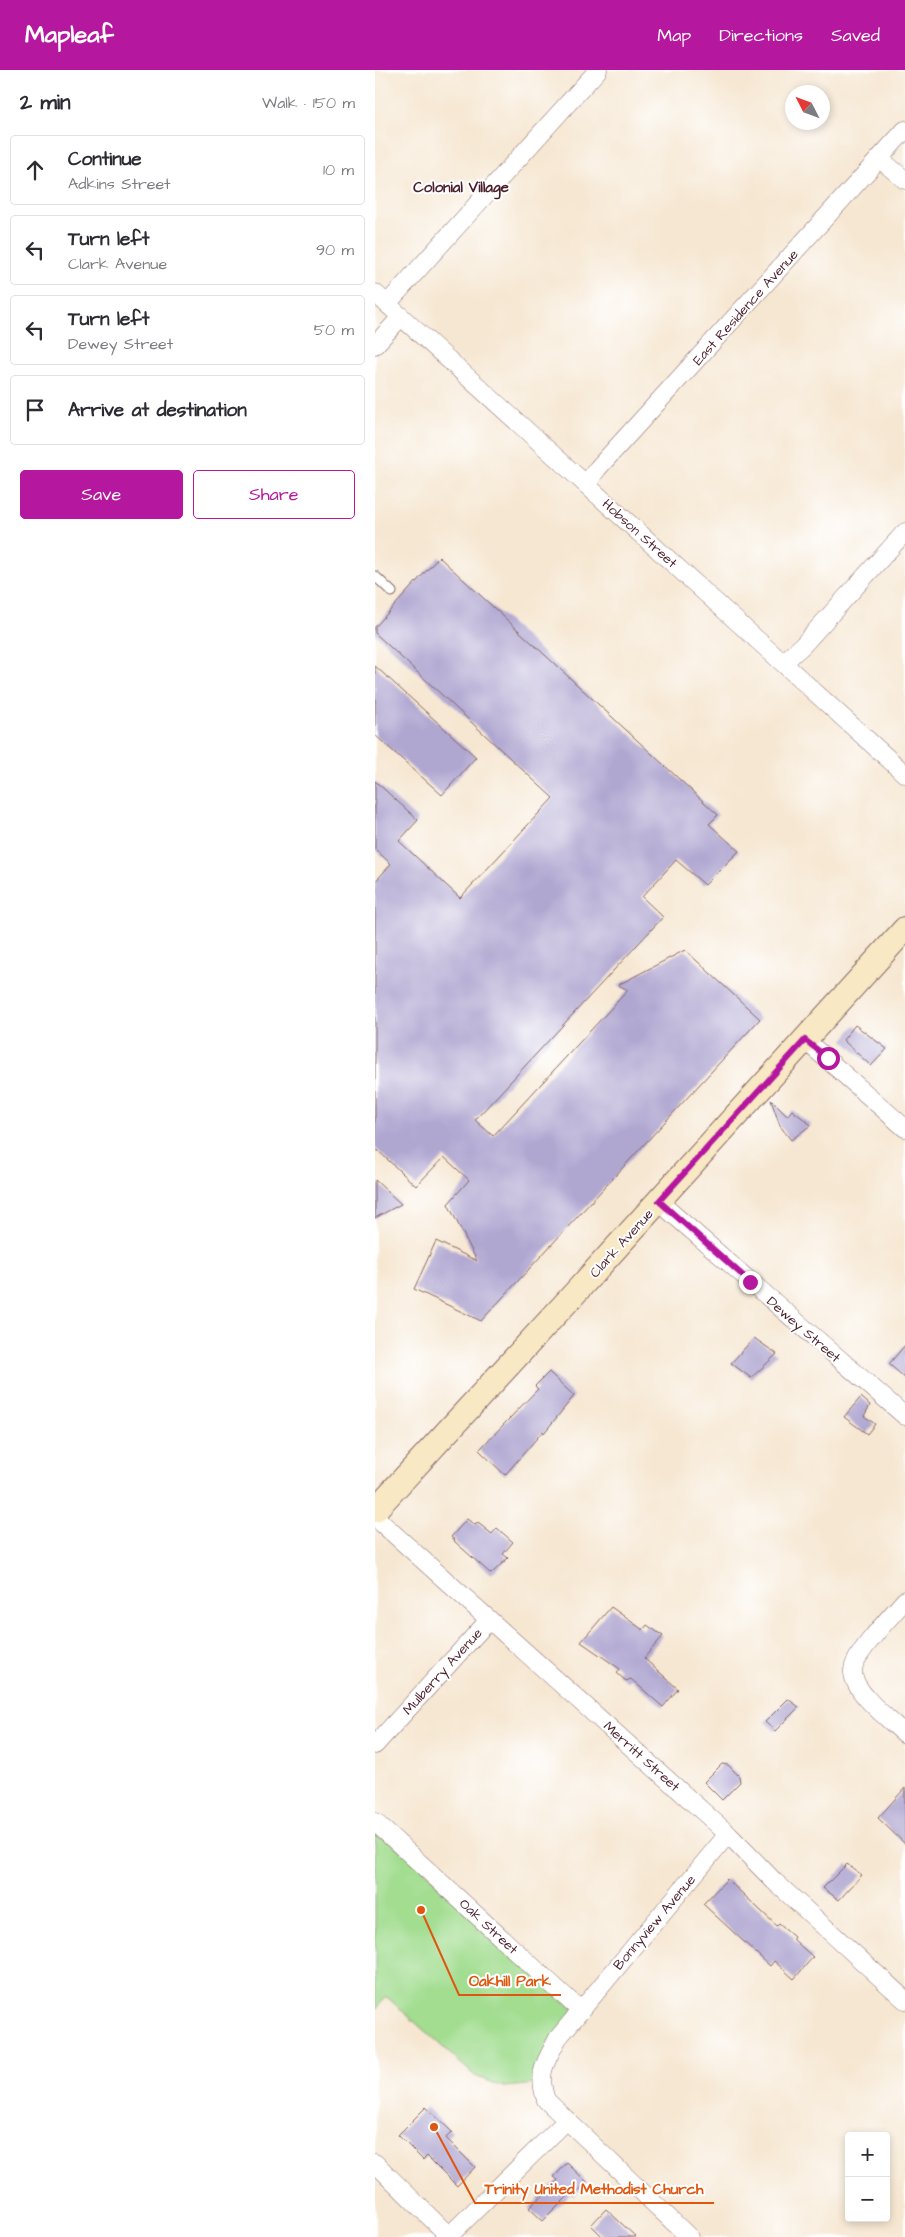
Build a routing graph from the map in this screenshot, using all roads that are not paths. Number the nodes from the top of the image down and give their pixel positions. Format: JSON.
{"nodes":[{"id":1,"x":598,"y":70,"type":"edge"},
{"id":2,"x":905,"y":130,"type":"edge"},
{"id":3,"x":880,"y":159,"type":"junction"},
{"id":4,"x":905,"y":180,"type":"edge"},
{"id":5,"x":381,"y":298,"type":"edge"},
{"id":6,"x":401,"y":317,"type":"junction"},
{"id":7,"x":375,"y":345,"type":"edge"},
{"id":8,"x":586,"y":484,"type":"junction"},
{"id":9,"x":905,"y":532,"type":"edge"},
{"id":10,"x":375,"y":576,"type":"edge"},
{"id":11,"x":392,"y":592,"type":"dead end"},
{"id":12,"x":783,"y":663,"type":"junction"},
{"id":13,"x":905,"y":774,"type":"edge"},
{"id":14,"x":905,"y":929,"type":"edge"},
{"id":15,"x":805,"y":1040,"type":"junction"},
{"id":16,"x":905,"y":1128,"type":"edge"},
{"id":17,"x":659,"y":1201,"type":"junction"},
{"id":18,"x":905,"y":1416,"type":"edge"},
{"id":19,"x":375,"y":1510,"type":"edge"},
{"id":20,"x":375,"y":1518,"type":"edge"},
{"id":21,"x":905,"y":1600,"type":"edge"},
{"id":22,"x":489,"y":1620,"type":"junction"},
{"id":23,"x":905,"y":1734,"type":"edge"},
{"id":24,"x":375,"y":1745,"type":"edge"},
{"id":25,"x":375,"y":1822,"type":"edge"},
{"id":26,"x":728,"y":1834,"type":"junction"},
{"id":27,"x":903,"y":1993,"type":"edge"},
{"id":28,"x":581,"y":2011,"type":"junction"},
{"id":29,"x":567,"y":2120,"type":"junction"},
{"id":30,"x":375,"y":2163,"type":"edge"},
{"id":31,"x":449,"y":2237,"type":"edge"},
{"id":32,"x":689,"y":2237,"type":"edge"}],
"edges":[{"from":1,"to":5,"type":"street"},
{"from":2,"to":3,"type":"street","name":"East Residence Avenue"},
{"from":3,"to":4,"type":"street"},
{"from":3,"to":8,"type":"street","name":"East Residence Avenue"},
{"from":5,"to":6,"type":"street","name":"Hobson Street"},
{"from":6,"to":7,"type":"street"},
{"from":6,"to":8,"type":"street","name":"Hobson Street"},
{"from":8,"to":12,"type":"street","name":"Hobson Street"},
{"from":9,"to":12,"type":"street"},
{"from":10,"to":11,"type":"lane"},
{"from":12,"to":13,"type":"street","name":"Hobson Street"},
{"from":14,"to":15,"type":"street","name":"Clark Avenue"},
{"from":15,"to":16,"type":"street"},
{"from":15,"to":17,"type":"street","name":"Clark Avenue"},
{"from":17,"to":18,"type":"street","name":"Dewey Street"},
{"from":17,"to":19,"type":"street","name":"Clark Avenue"},
{"from":20,"to":22,"type":"street","name":"Merritt Street"},
{"from":21,"to":23,"type":"street"},
{"from":22,"to":24,"type":"street","name":"Mulberry Avenue"},
{"from":22,"to":26,"type":"street","name":"Merritt Street"},
{"from":25,"to":28,"type":"street","name":"Oak Street"},
{"from":26,"to":27,"type":"street","name":"Merritt Street"},
{"from":26,"to":28,"type":"street","name":"Bonnyview Avenue"},
{"from":28,"to":29,"type":"street"},
{"from":29,"to":31,"type":"street"},
{"from":29,"to":32,"type":"street"},
{"from":30,"to":31,"type":"street"}]}
